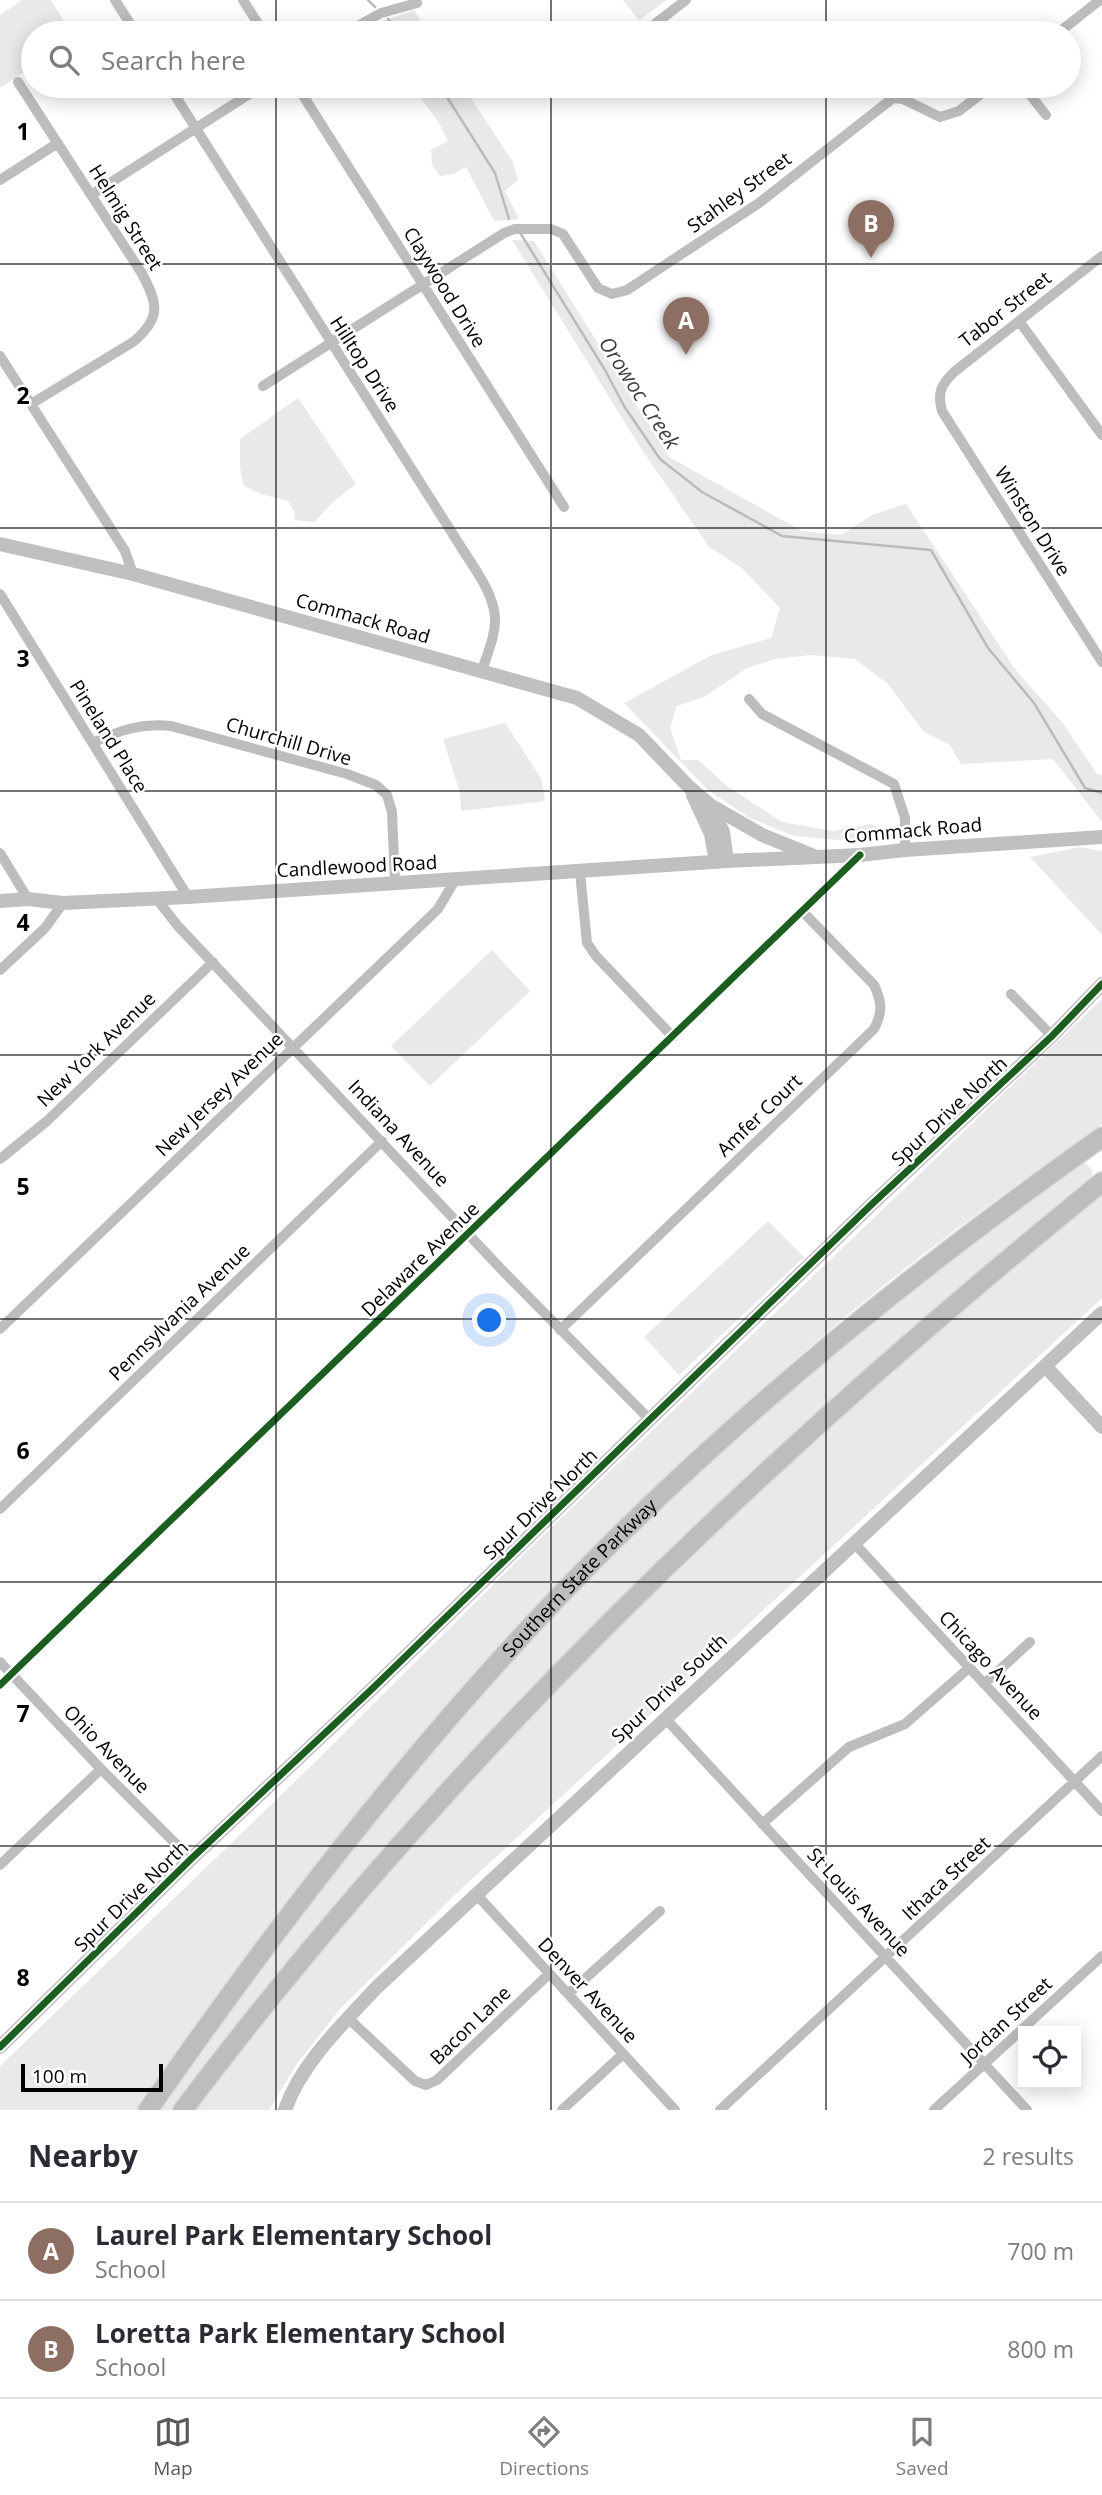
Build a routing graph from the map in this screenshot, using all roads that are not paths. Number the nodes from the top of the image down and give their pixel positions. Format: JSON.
{"nodes":[{"id":1,"x":115,"y":0,"type":"edge"},
{"id":2,"x":243,"y":0,"type":"edge"},
{"id":3,"x":686,"y":0,"type":"edge"},
{"id":4,"x":1100,"y":0,"type":"edge"},
{"id":5,"x":416,"y":3,"type":"dead end"},
{"id":6,"x":128,"y":21,"type":"edge"},
{"id":7,"x":256,"y":21,"type":"edge"},
{"id":8,"x":366,"y":21,"type":"edge"},
{"id":9,"x":659,"y":21,"type":"edge"},
{"id":10,"x":1073,"y":21,"type":"edge"},
{"id":11,"x":18,"y":82,"type":"dead end"},
{"id":12,"x":21,"y":87,"type":"edge"},
{"id":13,"x":28,"y":98,"type":"edge"},
{"id":14,"x":176,"y":98,"type":"edge"},
{"id":15,"x":243,"y":98,"type":"edge"},
{"id":16,"x":305,"y":98,"type":"edge"},
{"id":17,"x":893,"y":98,"type":"edge"},
{"id":18,"x":893,"y":98,"type":"edge"},
{"id":19,"x":976,"y":98,"type":"edge"},
{"id":20,"x":1033,"y":98,"type":"edge"},
{"id":21,"x":1046,"y":115,"type":"dead end"},
{"id":22,"x":195,"y":128,"type":"junction"},
{"id":23,"x":58,"y":143,"type":"junction"},
{"id":24,"x":0,"y":180,"type":"edge"},
{"id":25,"x":91,"y":195,"type":"junction"},
{"id":26,"x":1102,"y":256,"type":"edge"},
{"id":27,"x":423,"y":285,"type":"junction"},
{"id":28,"x":1019,"y":321,"type":"junction"},
{"id":29,"x":331,"y":344,"type":"junction"},
{"id":30,"x":0,"y":356,"type":"edge"},
{"id":31,"x":262,"y":386,"type":"dead end"},
{"id":32,"x":938,"y":397,"type":"joint"},
{"id":33,"x":31,"y":404,"type":"junction"},
{"id":34,"x":1102,"y":435,"type":"edge"},
{"id":35,"x":564,"y":507,"type":"dead end"},
{"id":36,"x":0,"y":544,"type":"edge"},
{"id":37,"x":132,"y":575,"type":"junction"},
{"id":38,"x":0,"y":594,"type":"edge"},
{"id":39,"x":1102,"y":662,"type":"edge"},
{"id":40,"x":482,"y":671,"type":"junction"},
{"id":41,"x":748,"y":699,"type":"dead end"},
{"id":42,"x":93,"y":743,"type":"junction"},
{"id":43,"x":688,"y":786,"type":"junction"},
{"id":44,"x":710,"y":805,"type":"junction"},
{"id":45,"x":1102,"y":836,"type":"edge"},
{"id":46,"x":905,"y":850,"type":"junction"},
{"id":47,"x":0,"y":853,"type":"edge"},
{"id":48,"x":860,"y":855,"type":"junction"},
{"id":49,"x":816,"y":857,"type":"junction"},
{"id":50,"x":722,"y":862,"type":"junction"},
{"id":51,"x":580,"y":872,"type":"junction"},
{"id":52,"x":455,"y":880,"type":"junction"},
{"id":53,"x":395,"y":883,"type":"junction"},
{"id":54,"x":188,"y":897,"type":"junction"},
{"id":55,"x":156,"y":898,"type":"junction"},
{"id":56,"x":28,"y":899,"type":"junction"},
{"id":57,"x":0,"y":901,"type":"edge"},
{"id":58,"x":63,"y":903,"type":"junction"},
{"id":59,"x":803,"y":912,"type":"junction"},
{"id":60,"x":213,"y":962,"type":"junction"},
{"id":61,"x":0,"y":970,"type":"edge"},
{"id":62,"x":1102,"y":984,"type":"edge"},
{"id":63,"x":1011,"y":995,"type":"dead end"},
{"id":64,"x":1052,"y":1036,"type":"junction"},
{"id":65,"x":673,"y":1037,"type":"junction"},
{"id":66,"x":293,"y":1048,"type":"junction"},
{"id":67,"x":1102,"y":1137,"type":"edge"},
{"id":68,"x":382,"y":1141,"type":"junction"},
{"id":69,"x":0,"y":1159,"type":"edge"},
{"id":70,"x":1102,"y":1182,"type":"edge"},
{"id":71,"x":469,"y":1234,"type":"junction"},
{"id":72,"x":1102,"y":1313,"type":"edge"},
{"id":73,"x":0,"y":1329,"type":"edge"},
{"id":74,"x":560,"y":1330,"type":"junction"},
{"id":75,"x":1046,"y":1367,"type":"junction"},
{"id":76,"x":650,"y":1420,"type":"junction"},
{"id":77,"x":1102,"y":1427,"type":"edge"},
{"id":78,"x":0,"y":1509,"type":"edge"},
{"id":79,"x":854,"y":1543,"type":"junction"},
{"id":80,"x":1030,"y":1642,"type":"dead end"},
{"id":81,"x":0,"y":1662,"type":"edge"},
{"id":82,"x":969,"y":1668,"type":"junction"},
{"id":83,"x":12,"y":1674,"type":"junction"},
{"id":84,"x":984,"y":1684,"type":"junction"},
{"id":85,"x":0,"y":1685,"type":"edge"},
{"id":86,"x":665,"y":1718,"type":"junction"},
{"id":87,"x":1102,"y":1756,"type":"edge"},
{"id":88,"x":101,"y":1769,"type":"junction"},
{"id":89,"x":1074,"y":1782,"type":"junction"},
{"id":90,"x":1102,"y":1811,"type":"edge"},
{"id":91,"x":762,"y":1824,"type":"junction"},
{"id":92,"x":191,"y":1858,"type":"junction"},
{"id":93,"x":0,"y":1865,"type":"edge"},
{"id":94,"x":476,"y":1894,"type":"junction"},
{"id":95,"x":660,"y":1911,"type":"dead end"},
{"id":96,"x":1102,"y":1956,"type":"edge"},
{"id":97,"x":886,"y":1957,"type":"junction"},
{"id":98,"x":549,"y":1974,"type":"junction"},
{"id":99,"x":568,"y":1994,"type":"junction"},
{"id":100,"x":348,"y":2018,"type":"junction"},
{"id":101,"x":0,"y":2047,"type":"edge"},
{"id":102,"x":623,"y":2054,"type":"junction"},
{"id":103,"x":985,"y":2064,"type":"junction"},
{"id":104,"x":148,"y":2110,"type":"edge"},
{"id":105,"x":183,"y":2110,"type":"edge"},
{"id":106,"x":285,"y":2110,"type":"edge"},
{"id":107,"x":562,"y":2110,"type":"edge"},
{"id":108,"x":675,"y":2110,"type":"edge"},
{"id":109,"x":720,"y":2110,"type":"edge"},
{"id":110,"x":934,"y":2110,"type":"edge"},
{"id":111,"x":1027,"y":2110,"type":"edge"}],
"edges":[{"from":1,"to":6,"type":"street"},
{"from":2,"to":7,"type":"street"},
{"from":3,"to":9,"type":"street"},
{"from":4,"to":10,"type":"street"},
{"from":5,"to":8,"type":"street"},
{"from":11,"to":12,"type":"street","name":"Helmig Street"},
{"from":13,"to":23,"type":"street","name":"Helmig Street"},
{"from":14,"to":22,"type":"street","name":"Hilltop Drive"},
{"from":15,"to":22,"type":"street"},
{"from":16,"to":27,"type":"street","name":"Claywood Drive"},
{"from":17,"to":27,"type":"street","name":"Stahley Street"},
{"from":18,"to":19,"type":"street","name":"Stahley Street"},
{"from":20,"to":21,"type":"street"},
{"from":22,"to":25,"type":"street"},
{"from":22,"to":29,"type":"street","name":"Hilltop Drive"},
{"from":23,"to":24,"type":"street"},
{"from":23,"to":25,"type":"street","name":"Helmig Street"},
{"from":25,"to":33,"type":"street","name":"Helmig Street"},
{"from":26,"to":28,"type":"street","name":"Tabor Street"},
{"from":27,"to":29,"type":"street"},
{"from":27,"to":35,"type":"street","name":"Claywood Drive"},
{"from":28,"to":32,"type":"street","name":"Tabor Street"},
{"from":28,"to":34,"type":"street"},
{"from":29,"to":31,"type":"street"},
{"from":29,"to":40,"type":"street","name":"Hilltop Drive"},
{"from":30,"to":33,"type":"street"},
{"from":32,"to":39,"type":"street","name":"Winston Drive"},
{"from":33,"to":37,"type":"street"},
{"from":36,"to":37,"type":"street","name":"Commack Road"},
{"from":37,"to":40,"type":"street","name":"Commack Road"},
{"from":38,"to":42,"type":"street","name":"Pineland Place"},
{"from":40,"to":43,"type":"street","name":"Commack Road"},
{"from":41,"to":46,"type":"street"},
{"from":42,"to":53,"type":"street","name":"Churchill Drive"},
{"from":42,"to":54,"type":"street","name":"Pineland Place"},
{"from":43,"to":44,"type":"street","name":"Commack Road"},
{"from":43,"to":50,"type":"street","name":"Commack Road"},
{"from":44,"to":49,"type":"street"},
{"from":44,"to":50,"type":"street","name":"Commack Road"},
{"from":45,"to":46,"type":"street","name":"Commack Road"},
{"from":46,"to":48,"type":"street","name":"Commack Road"},
{"from":47,"to":56,"type":"street"},
{"from":48,"to":49,"type":"street","name":"Commack Road"},
{"from":48,"to":59,"type":"street","name":"Delaware Avenue"},
{"from":49,"to":50,"type":"street","name":"Commack Road"},
{"from":50,"to":51,"type":"street","name":"Candlewood Road"},
{"from":51,"to":52,"type":"street","name":"Candlewood Road"},
{"from":51,"to":65,"type":"street"},
{"from":52,"to":53,"type":"street","name":"Candlewood Road"},
{"from":52,"to":66,"type":"street","name":"New Jersey Avenue"},
{"from":53,"to":54,"type":"street","name":"Candlewood Road"},
{"from":54,"to":55,"type":"street","name":"Candlewood Road"},
{"from":55,"to":58,"type":"street","name":"Candlewood Road"},
{"from":55,"to":60,"type":"street","name":"Indiana Avenue"},
{"from":56,"to":57,"type":"street","name":"Candlewood Road"},
{"from":56,"to":58,"type":"street","name":"Candlewood Road"},
{"from":58,"to":61,"type":"street"},
{"from":59,"to":65,"type":"street","name":"Delaware Avenue"},
{"from":59,"to":74,"type":"street","name":"Amfer Court"},
{"from":60,"to":66,"type":"street","name":"Indiana Avenue"},
{"from":60,"to":69,"type":"street","name":"New York Avenue"},
{"from":62,"to":64,"type":"street","name":"Spur Drive North"},
{"from":63,"to":64,"type":"street"},
{"from":64,"to":76,"type":"street","name":"Spur Drive North"},
{"from":65,"to":71,"type":"street","name":"Delaware Avenue"},
{"from":66,"to":68,"type":"street","name":"Indiana Avenue"},
{"from":66,"to":73,"type":"street","name":"New Jersey Avenue"},
{"from":67,"to":104,"type":"highway","name":"Southern State Parkway"},
{"from":68,"to":71,"type":"street","name":"Indiana Avenue"},
{"from":68,"to":78,"type":"street","name":"Pennsylvania Avenue"},
{"from":70,"to":105,"type":"highway"},
{"from":71,"to":74,"type":"street","name":"Indiana Avenue"},
{"from":71,"to":83,"type":"street","name":"Delaware Avenue"},
{"from":72,"to":75,"type":"street","name":"Spur Drive South"},
{"from":74,"to":76,"type":"street","name":"Indiana Avenue"},
{"from":75,"to":77,"type":"street"},
{"from":75,"to":79,"type":"street","name":"Spur Drive South"},
{"from":76,"to":92,"type":"street","name":"Spur Drive North"},
{"from":79,"to":82,"type":"street","name":"Chicago Avenue"},
{"from":79,"to":86,"type":"street","name":"Spur Drive South"},
{"from":80,"to":84,"type":"street"},
{"from":81,"to":83,"type":"street","name":"Ohio Avenue"},
{"from":82,"to":84,"type":"street","name":"Chicago Avenue"},
{"from":82,"to":91,"type":"street"},
{"from":83,"to":85,"type":"street","name":"Delaware Avenue"},
{"from":83,"to":88,"type":"street","name":"Ohio Avenue"},
{"from":84,"to":89,"type":"street","name":"Chicago Avenue"},
{"from":86,"to":91,"type":"street","name":"St Louis Avenue"},
{"from":86,"to":94,"type":"street","name":"Spur Drive South"},
{"from":87,"to":89,"type":"street","name":"Ithaca Street"},
{"from":88,"to":92,"type":"street","name":"Ohio Avenue"},
{"from":88,"to":93,"type":"street"},
{"from":89,"to":90,"type":"street","name":"Chicago Avenue"},
{"from":89,"to":97,"type":"street","name":"Ithaca Street"},
{"from":91,"to":97,"type":"street","name":"St Louis Avenue"},
{"from":92,"to":101,"type":"street","name":"Spur Drive North"},
{"from":94,"to":98,"type":"street","name":"Denver Avenue"},
{"from":94,"to":100,"type":"street","name":"Spur Drive South"},
{"from":95,"to":99,"type":"street"},
{"from":96,"to":103,"type":"street","name":"Jordan Street"},
{"from":97,"to":103,"type":"street","name":"St Louis Avenue"},
{"from":97,"to":109,"type":"street","name":"Ithaca Street"},
{"from":98,"to":99,"type":"street","name":"Denver Avenue"},
{"from":98,"to":100,"type":"street","name":"Bacon Lane"},
{"from":99,"to":102,"type":"street","name":"Denver Avenue"},
{"from":100,"to":106,"type":"street","name":"Spur Drive South"},
{"from":102,"to":107,"type":"street"},
{"from":102,"to":108,"type":"street","name":"Denver Avenue"},
{"from":103,"to":110,"type":"street","name":"Jordan Street"},
{"from":103,"to":111,"type":"street","name":"St Louis Avenue"}]}
